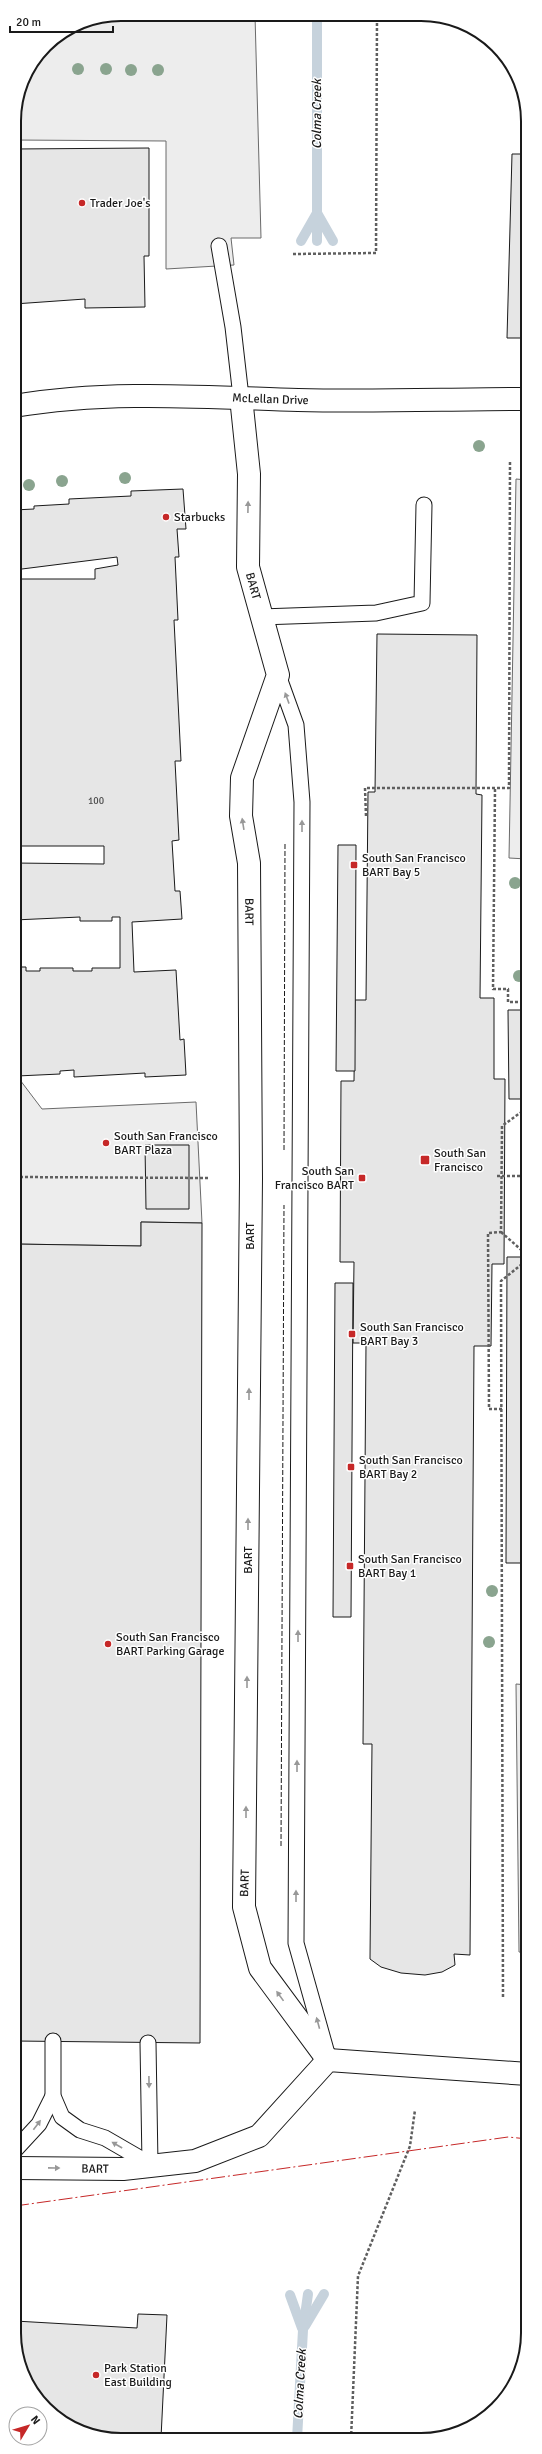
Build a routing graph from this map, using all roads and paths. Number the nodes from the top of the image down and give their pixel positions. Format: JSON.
{"nodes":[{"id":1,"x":377,"y":21,"type":"edge"},
{"id":2,"x":219,"y":246,"type":"dead end"},
{"id":3,"x":293,"y":254,"type":"dead end"},
{"id":4,"x":241,"y":398,"type":"junction"},
{"id":5,"x":521,"y":399,"type":"edge"},
{"id":6,"x":21,"y":405,"type":"edge"},
{"id":7,"x":510,"y":460,"type":"dead end"},
{"id":8,"x":424,"y":505,"type":"dead end"},
{"id":9,"x":261,"y":617,"type":"junction"},
{"id":10,"x":278,"y":675,"type":"junction"},
{"id":11,"x":495,"y":789,"type":"junction"},
{"id":12,"x":366,"y":816,"type":"dead end"},
{"id":13,"x":521,"y":1002,"type":"edge"},
{"id":14,"x":521,"y":1112,"type":"edge"},
{"id":15,"x":499,"y":1176,"type":"junction"},
{"id":16,"x":521,"y":1176,"type":"edge"},
{"id":17,"x":21,"y":1177,"type":"edge"},
{"id":18,"x":210,"y":1178,"type":"dead end"},
{"id":19,"x":501,"y":1232,"type":"junction"},
{"id":20,"x":521,"y":1249,"type":"edge"},
{"id":21,"x":521,"y":1266,"type":"edge"},
{"id":22,"x":503,"y":1409,"type":"junction"},
{"id":23,"x":503,"y":1997,"type":"dead end"},
{"id":24,"x":53,"y":2041,"type":"dead end"},
{"id":25,"x":148,"y":2043,"type":"dead end"},
{"id":26,"x":328,"y":2060,"type":"junction"},
{"id":27,"x":521,"y":2074,"type":"edge"},
{"id":28,"x":53,"y":2096,"type":"junction"},
{"id":29,"x":415,"y":2110,"type":"dead end"},
{"id":30,"x":21,"y":2144,"type":"edge"},
{"id":31,"x":150,"y":2164,"type":"junction"},
{"id":32,"x":21,"y":2168,"type":"edge"},
{"id":33,"x":351,"y":2433,"type":"edge"}],
"edges":[{"from":1,"to":3,"type":"path"},
{"from":2,"to":4,"type":"lane"},
{"from":4,"to":5,"type":"street","name":"McLellan Drive"},
{"from":4,"to":6,"type":"street","name":"McLellan Drive"},
{"from":9,"to":4,"type":"street","name":"BART","one_way":true},
{"from":7,"to":11,"type":"path"},
{"from":8,"to":9,"type":"lane"},
{"from":9,"to":10,"type":"street","name":"BART"},
{"from":26,"to":10,"type":"lane","one_way":true},
{"from":26,"to":10,"type":"street","name":"BART","one_way":true},
{"from":11,"to":12,"type":"path"},
{"from":11,"to":13,"type":"path"},
{"from":14,"to":15,"type":"path"},
{"from":15,"to":16,"type":"path"},
{"from":15,"to":19,"type":"path"},
{"from":17,"to":18,"type":"path"},
{"from":19,"to":20,"type":"path"},
{"from":19,"to":22,"type":"path"},
{"from":21,"to":22,"type":"path"},
{"from":22,"to":23,"type":"path"},
{"from":24,"to":28,"type":"lane"},
{"from":25,"to":31,"type":"lane","one_way":true},
{"from":26,"to":27,"type":"street"},
{"from":26,"to":31,"type":"street","name":"BART"},
{"from":30,"to":28,"type":"lane","one_way":true},
{"from":31,"to":28,"type":"lane","one_way":true},
{"from":29,"to":33,"type":"path"},
{"from":32,"to":31,"type":"street","name":"BART","one_way":true}]}
